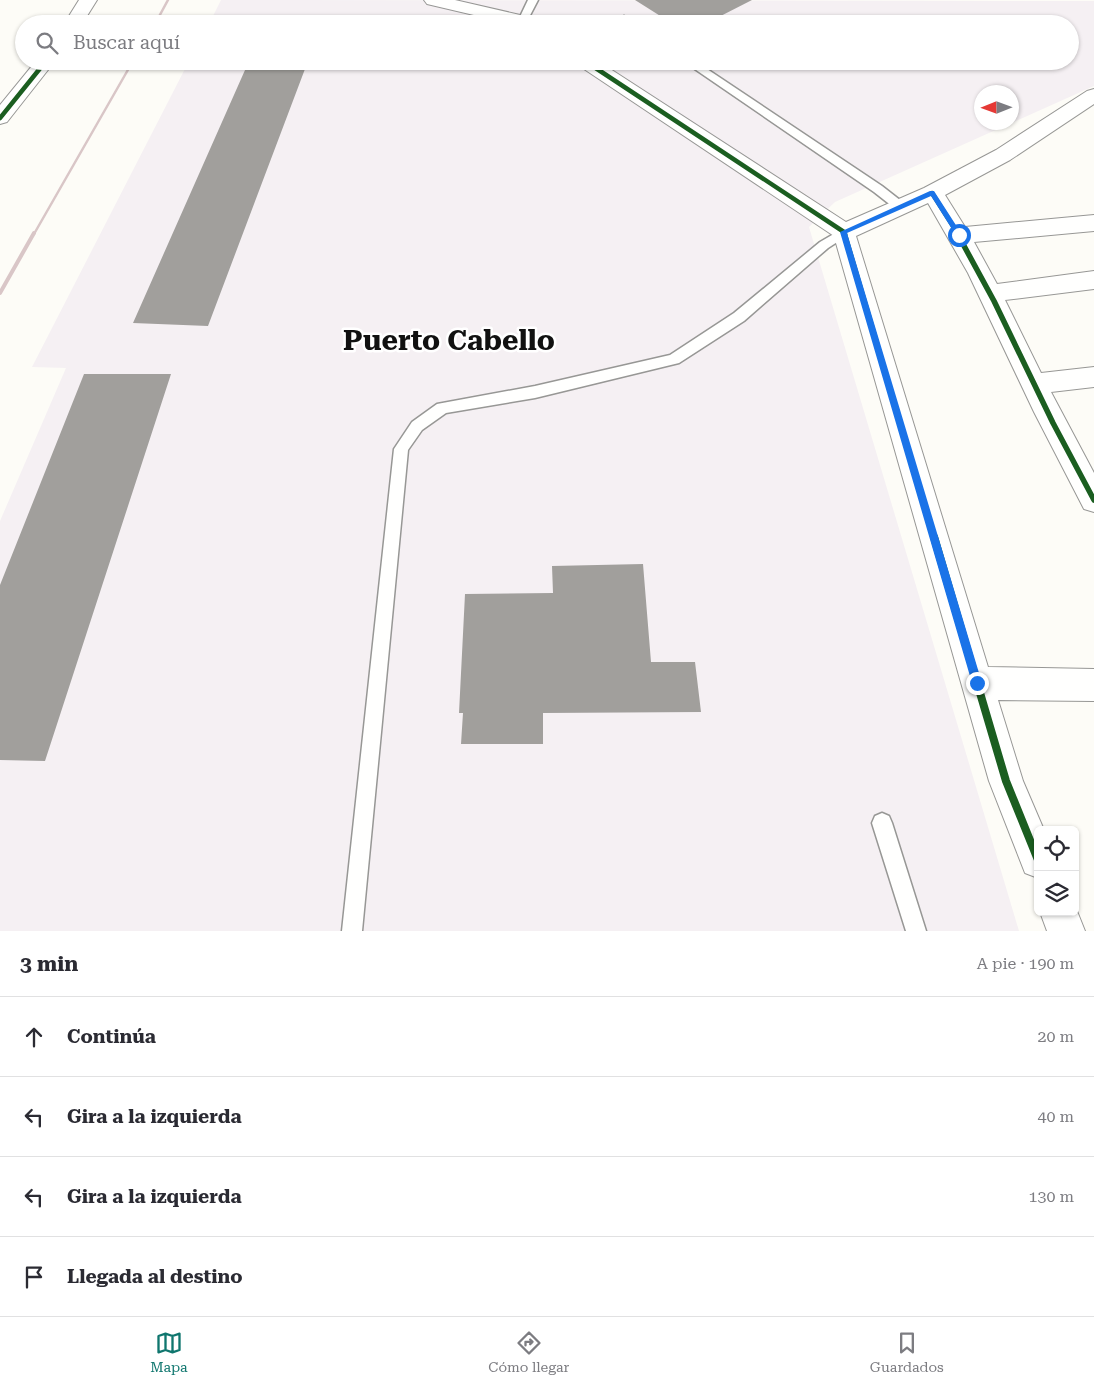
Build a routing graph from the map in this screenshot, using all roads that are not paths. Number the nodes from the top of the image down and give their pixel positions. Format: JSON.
{"nodes":[{"id":1,"x":88,"y":0,"type":"edge"},
{"id":2,"x":434,"y":0,"type":"edge"},
{"id":3,"x":533,"y":0,"type":"edge"},
{"id":4,"x":79,"y":15,"type":"edge"},
{"id":5,"x":497,"y":15,"type":"edge"},
{"id":6,"x":528,"y":15,"type":"edge"},
{"id":7,"x":39,"y":70,"type":"edge"},
{"id":8,"x":599,"y":70,"type":"edge"},
{"id":9,"x":701,"y":70,"type":"edge"},
{"id":10,"x":1094,"y":95,"type":"edge"},
{"id":11,"x":0,"y":118,"type":"edge"},
{"id":12,"x":932,"y":193,"type":"junction"},
{"id":13,"x":901,"y":207,"type":"junction"},
{"id":14,"x":1094,"y":223,"type":"edge"},
{"id":15,"x":844,"y":232,"type":"junction"},
{"id":16,"x":959,"y":235,"type":"junction"},
{"id":17,"x":1094,"y":280,"type":"edge"},
{"id":18,"x":992,"y":293,"type":"junction"},
{"id":19,"x":1094,"y":377,"type":"edge"},
{"id":20,"x":1034,"y":384,"type":"junction"},
{"id":21,"x":1092,"y":492,"type":"edge"},
{"id":22,"x":977,"y":683,"type":"junction"},
{"id":23,"x":1094,"y":685,"type":"edge"},
{"id":24,"x":882,"y":823,"type":"dead end"},
{"id":25,"x":1034,"y":850,"type":"edge"},
{"id":26,"x":1060,"y":916,"type":"edge"},
{"id":27,"x":352,"y":931,"type":"edge"},
{"id":28,"x":916,"y":931,"type":"edge"},
{"id":29,"x":1066,"y":931,"type":"edge"}],
"edges":[{"from":1,"to":4,"type":"street"},
{"from":2,"to":5,"type":"street"},
{"from":3,"to":6,"type":"lane"},
{"from":7,"to":11,"type":"street"},
{"from":8,"to":15,"type":"street"},
{"from":9,"to":13,"type":"lane"},
{"from":10,"to":12,"type":"street"},
{"from":12,"to":13,"type":"street"},
{"from":12,"to":16,"type":"street"},
{"from":13,"to":15,"type":"street"},
{"from":14,"to":16,"type":"street"},
{"from":15,"to":22,"type":"street"},
{"from":15,"to":27,"type":"lane"},
{"from":16,"to":18,"type":"street"},
{"from":17,"to":18,"type":"street"},
{"from":18,"to":20,"type":"street"},
{"from":19,"to":20,"type":"street"},
{"from":20,"to":21,"type":"street"},
{"from":22,"to":23,"type":"street"},
{"from":22,"to":25,"type":"street"},
{"from":24,"to":28,"type":"lane"},
{"from":26,"to":29,"type":"street"}]}
